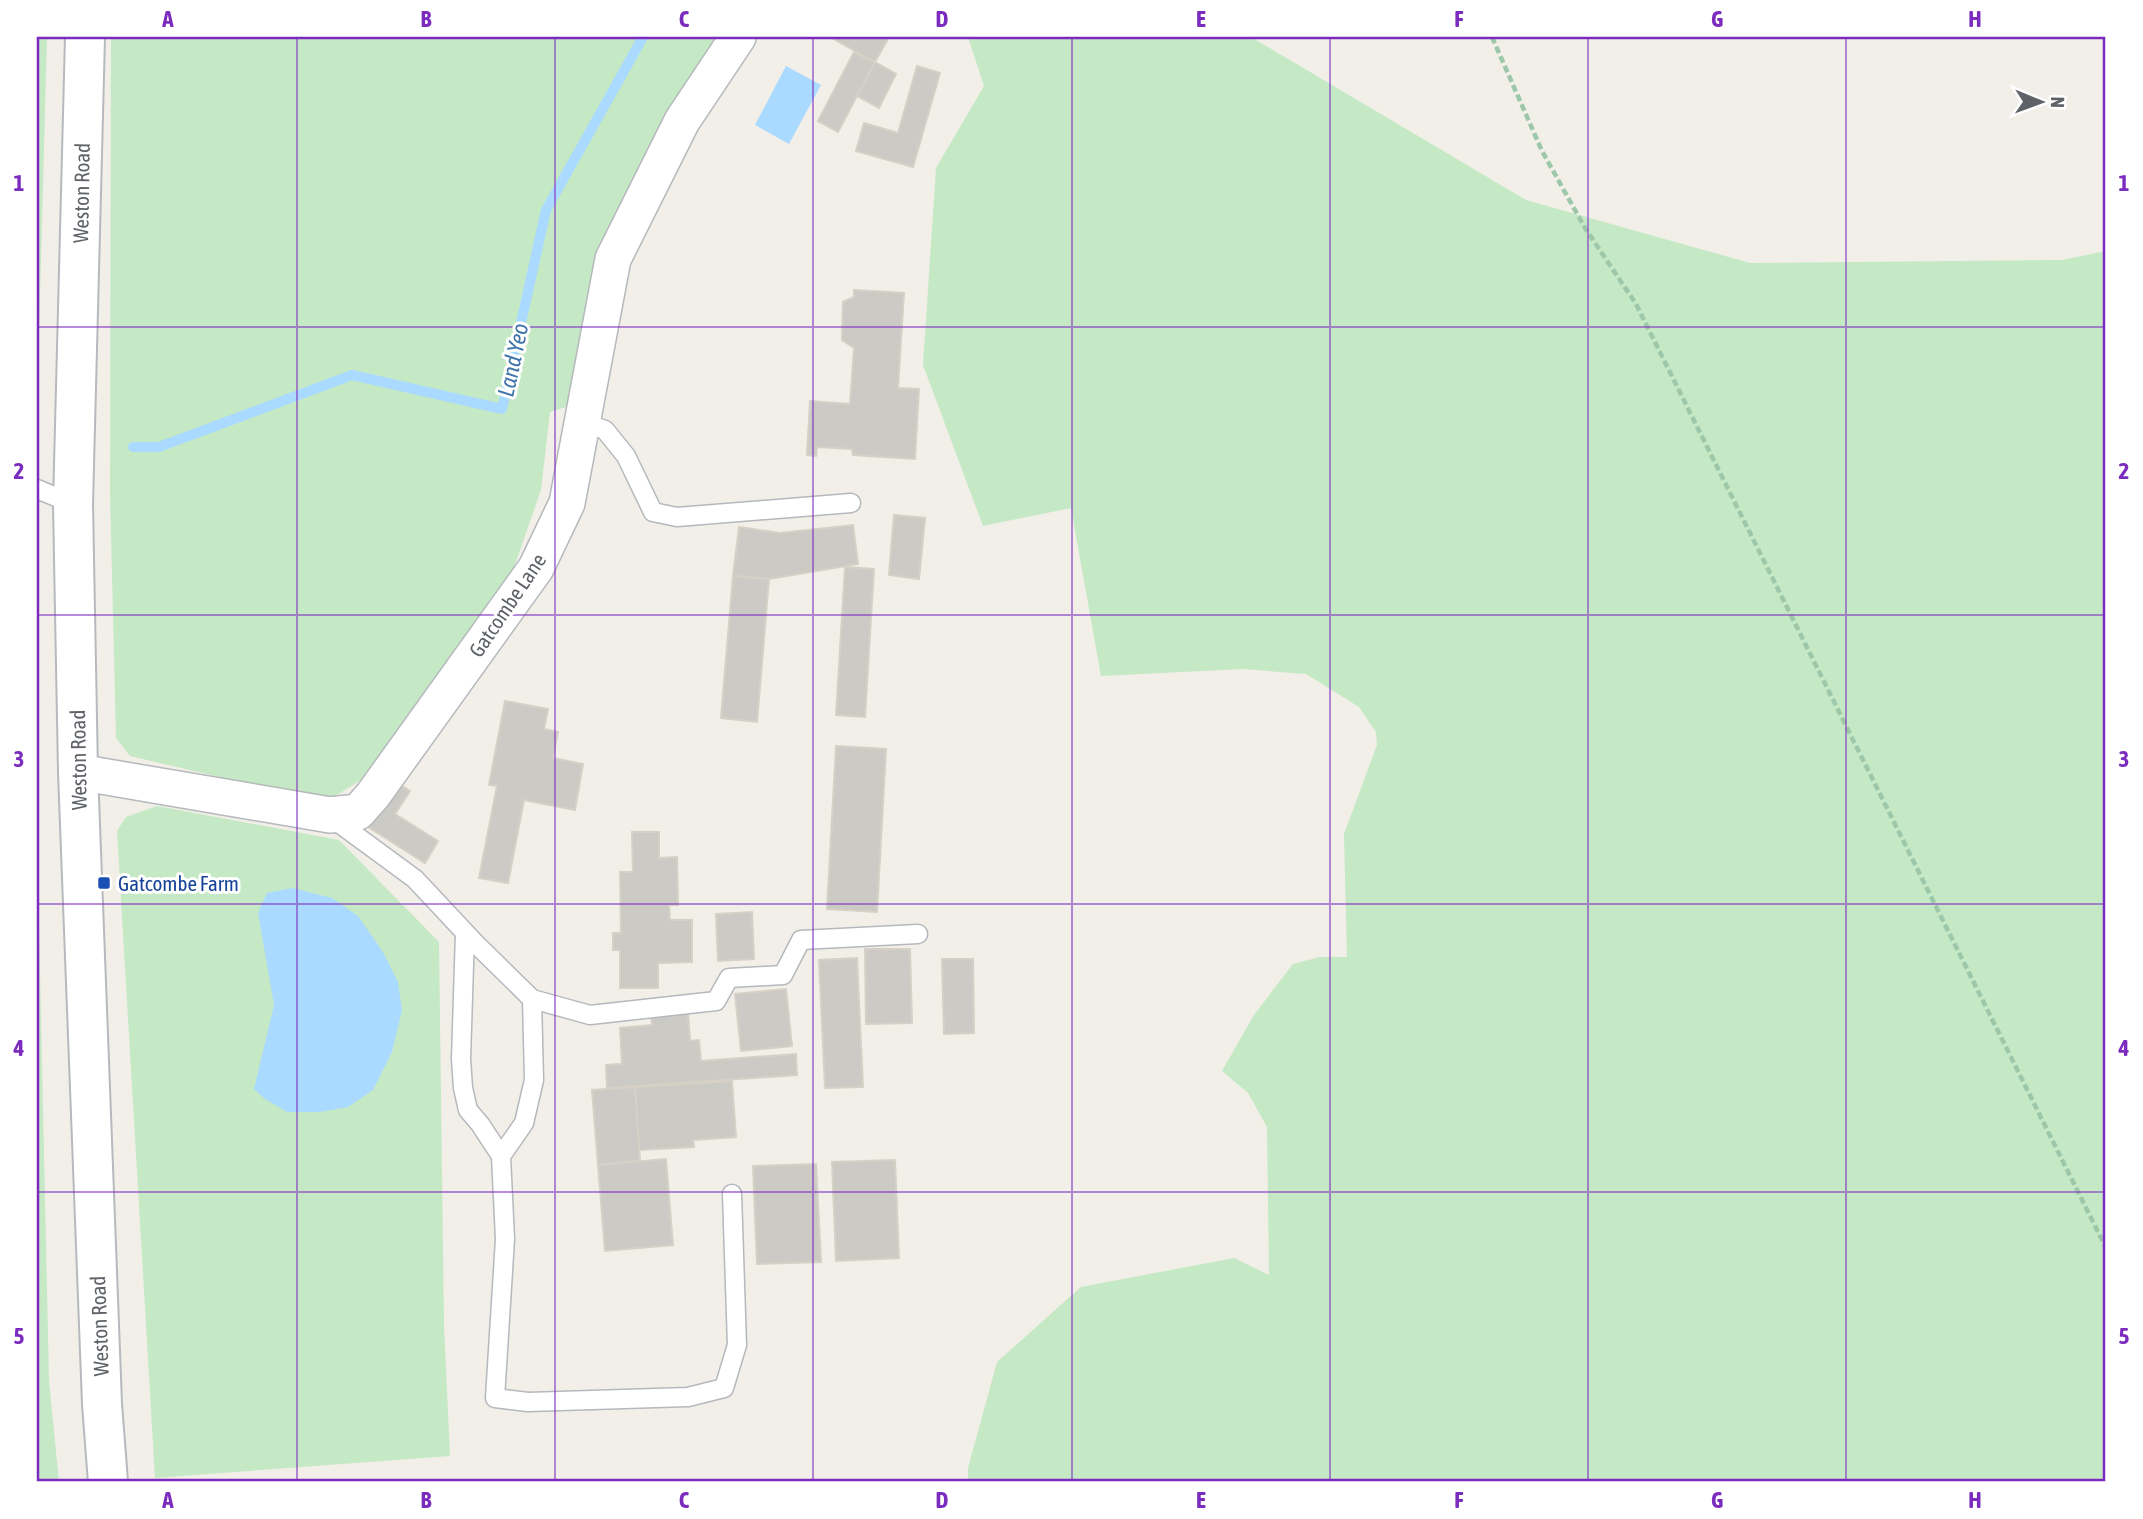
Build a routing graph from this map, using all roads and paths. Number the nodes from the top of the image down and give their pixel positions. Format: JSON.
{"nodes":[{"id":1,"x":85,"y":37,"type":"edge"},
{"id":2,"x":738,"y":37,"type":"edge"},
{"id":3,"x":1492,"y":37,"type":"edge"},
{"id":4,"x":583,"y":422,"type":"junction"},
{"id":5,"x":37,"y":489,"type":"edge"},
{"id":6,"x":851,"y":503,"type":"dead end"},
{"id":7,"x":73,"y":504,"type":"junction"},
{"id":8,"x":78,"y":772,"type":"junction"},
{"id":9,"x":330,"y":816,"type":"junction"},
{"id":10,"x":465,"y":933,"type":"junction"},
{"id":11,"x":918,"y":934,"type":"dead end"},
{"id":12,"x":532,"y":999,"type":"junction"},
{"id":13,"x":501,"y":1156,"type":"junction"},
{"id":14,"x":732,"y":1194,"type":"dead end"},
{"id":15,"x":2106,"y":1248,"type":"edge"},
{"id":16,"x":108,"y":1482,"type":"edge"}],
"edges":[{"from":1,"to":7,"type":"street","name":"Weston Road"},
{"from":2,"to":4,"type":"street","name":"Gatcombe Lane"},
{"from":3,"to":15,"type":"path"},
{"from":4,"to":6,"type":"lane"},
{"from":4,"to":9,"type":"street","name":"Gatcombe Lane"},
{"from":5,"to":7,"type":"lane"},
{"from":7,"to":8,"type":"street","name":"Weston Road"},
{"from":8,"to":9,"type":"street","name":"Gatcombe Lane"},
{"from":8,"to":16,"type":"street","name":"Weston Road"},
{"from":9,"to":10,"type":"lane"},
{"from":10,"to":12,"type":"lane"},
{"from":10,"to":13,"type":"lane"},
{"from":11,"to":12,"type":"lane"},
{"from":12,"to":13,"type":"lane"},
{"from":13,"to":14,"type":"lane"}]}
